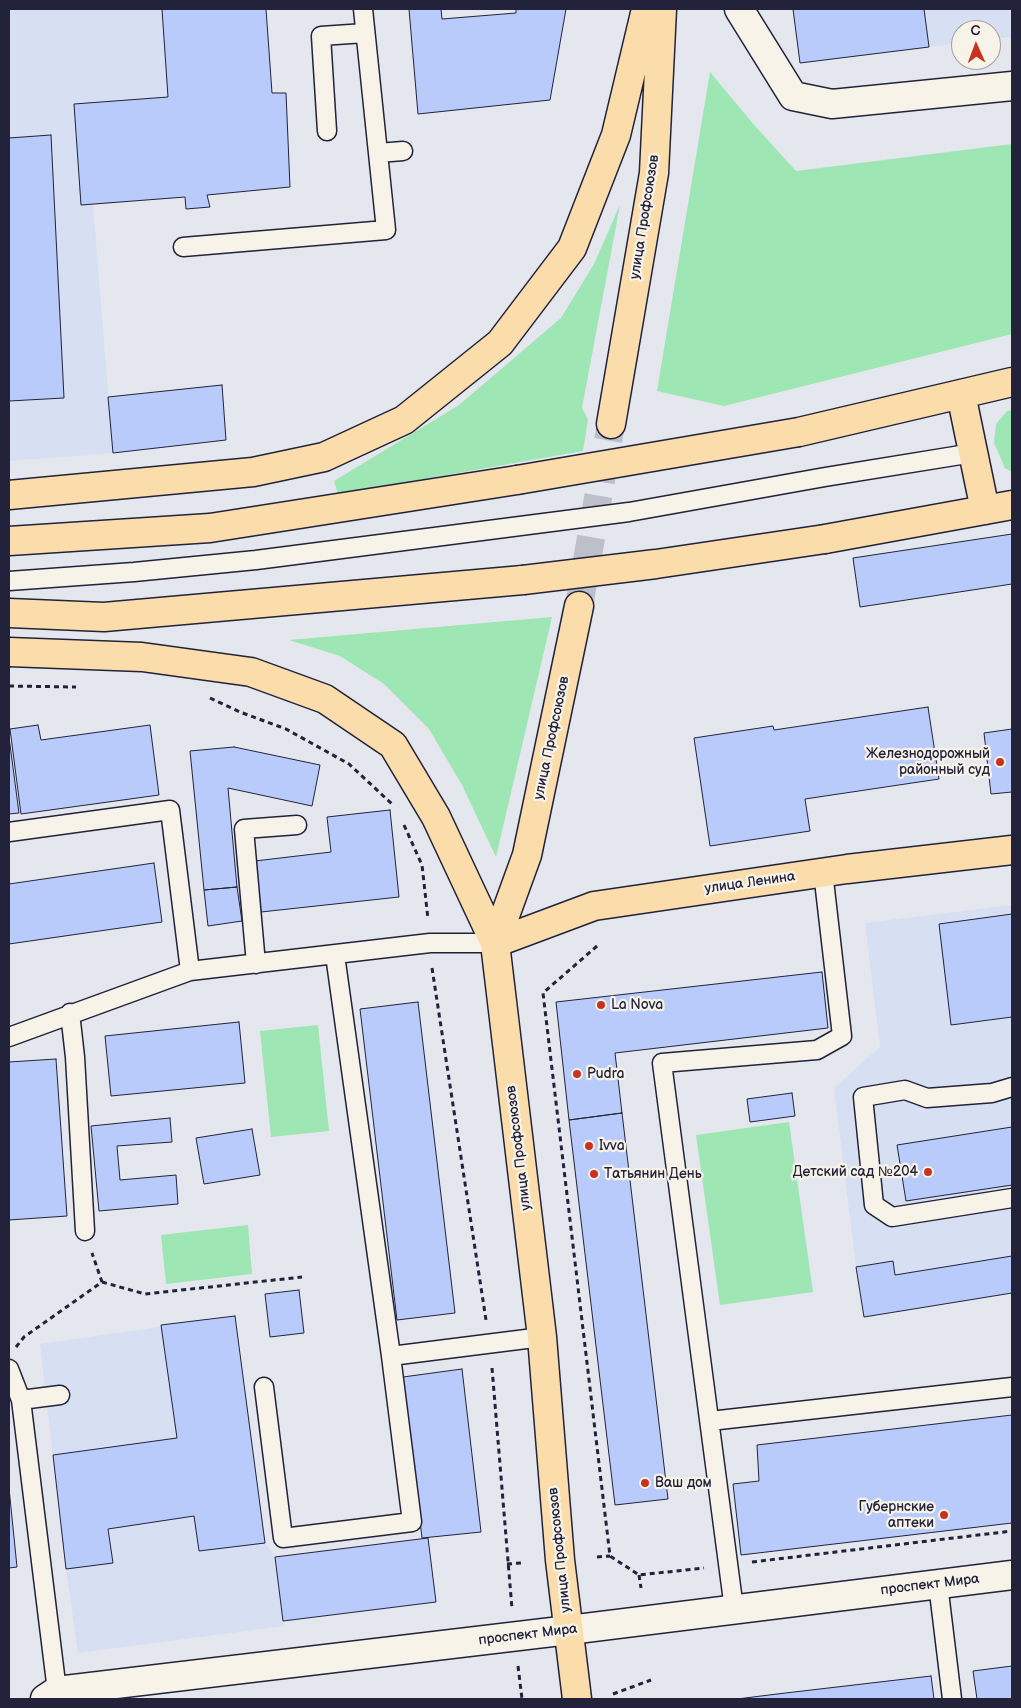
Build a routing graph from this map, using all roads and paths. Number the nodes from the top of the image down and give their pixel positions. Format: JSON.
{"nodes":[{"id":1,"x":363,"y":9,"type":"edge"},
{"id":2,"x":646,"y":9,"type":"edge"},
{"id":3,"x":662,"y":9,"type":"edge"},
{"id":4,"x":739,"y":9,"type":"edge"},
{"id":5,"x":365,"y":33,"type":"junction"},
{"id":6,"x":1012,"y":86,"type":"edge"},
{"id":7,"x":327,"y":131,"type":"dead end"},
{"id":8,"x":403,"y":150,"type":"dead end"},
{"id":9,"x":378,"y":153,"type":"junction"},
{"id":10,"x":183,"y":247,"type":"dead end"},
{"id":11,"x":1012,"y":382,"type":"edge"},
{"id":12,"x":961,"y":394,"type":"junction"},
{"id":13,"x":611,"y":424,"type":"tunnel mouth"},
{"id":14,"x":974,"y":453,"type":"junction"},
{"id":15,"x":9,"y":495,"type":"edge"},
{"id":16,"x":1012,"y":505,"type":"edge"},
{"id":17,"x":985,"y":510,"type":"junction"},
{"id":18,"x":9,"y":541,"type":"edge"},
{"id":19,"x":9,"y":581,"type":"edge"},
{"id":20,"x":579,"y":606,"type":"tunnel mouth"},
{"id":21,"x":9,"y":613,"type":"edge"},
{"id":22,"x":9,"y":652,"type":"edge"},
{"id":23,"x":9,"y":686,"type":"edge"},
{"id":24,"x":85,"y":687,"type":"dead end"},
{"id":25,"x":206,"y":696,"type":"dead end"},
{"id":26,"x":396,"y":808,"type":"dead end"},
{"id":27,"x":296,"y":824,"type":"dead end"},
{"id":28,"x":403,"y":824,"type":"dead end"},
{"id":29,"x":9,"y":832,"type":"edge"},
{"id":30,"x":1012,"y":850,"type":"edge"},
{"id":31,"x":823,"y":872,"type":"junction"},
{"id":32,"x":430,"y":943,"type":"junction"},
{"id":33,"x":495,"y":944,"type":"junction"},
{"id":34,"x":597,"y":946,"type":"dead end"},
{"id":35,"x":335,"y":955,"type":"junction"},
{"id":36,"x":256,"y":964,"type":"junction"},
{"id":37,"x":190,"y":971,"type":"junction"},
{"id":38,"x":434,"y":984,"type":"dead end"},
{"id":39,"x":70,"y":1013,"type":"junction"},
{"id":40,"x":9,"y":1037,"type":"edge"},
{"id":41,"x":1012,"y":1087,"type":"edge"},
{"id":42,"x":1012,"y":1198,"type":"edge"},
{"id":43,"x":84,"y":1230,"type":"joint"},
{"id":44,"x":302,"y":1277,"type":"dead end"},
{"id":45,"x":102,"y":1282,"type":"junction"},
{"id":46,"x":542,"y":1337,"type":"junction"},
{"id":47,"x":490,"y":1344,"type":"junction"},
{"id":48,"x":391,"y":1356,"type":"junction"},
{"id":49,"x":11,"y":1362,"type":"edge"},
{"id":50,"x":264,"y":1387,"type":"dead end"},
{"id":51,"x":1012,"y":1387,"type":"edge"},
{"id":52,"x":60,"y":1395,"type":"dead end"},
{"id":53,"x":21,"y":1400,"type":"junction"},
{"id":54,"x":710,"y":1421,"type":"junction"},
{"id":55,"x":1012,"y":1531,"type":"edge"},
{"id":56,"x":610,"y":1556,"type":"junction"},
{"id":57,"x":597,"y":1557,"type":"dead end"},
{"id":58,"x":521,"y":1563,"type":"dead end"},
{"id":59,"x":507,"y":1564,"type":"junction"},
{"id":60,"x":729,"y":1565,"type":"junction"},
{"id":61,"x":639,"y":1575,"type":"junction"},
{"id":62,"x":1012,"y":1575,"type":"edge"},
{"id":63,"x":938,"y":1584,"type":"junction"},
{"id":64,"x":641,"y":1588,"type":"dead end"},
{"id":65,"x":734,"y":1609,"type":"junction"},
{"id":66,"x":512,"y":1611,"type":"dead end"},
{"id":67,"x":569,"y":1630,"type":"junction"},
{"id":68,"x":518,"y":1666,"type":"dead end"},
{"id":69,"x":651,"y":1680,"type":"dead end"},
{"id":70,"x":613,"y":1694,"type":"dead end"},
{"id":71,"x":51,"y":1695,"type":"edge"},
{"id":72,"x":522,"y":1699,"type":"edge"},
{"id":73,"x":577,"y":1699,"type":"edge"},
{"id":74,"x":952,"y":1699,"type":"edge"}],
"edges":[{"from":1,"to":5,"type":"lane"},
{"from":2,"to":15,"type":"main road"},
{"from":3,"to":13,"type":"main road","name":"улица Профсоюзов"},
{"from":4,"to":6,"type":"street"},
{"from":5,"to":7,"type":"lane"},
{"from":5,"to":9,"type":"lane"},
{"from":8,"to":9,"type":"lane"},
{"from":9,"to":10,"type":"lane"},
{"from":11,"to":12,"type":"main road"},
{"from":12,"to":14,"type":"main road"},
{"from":12,"to":18,"type":"main road","bridge":true},
{"from":14,"to":17,"type":"main road"},
{"from":14,"to":19,"type":"lane"},
{"from":16,"to":17,"type":"main road"},
{"from":17,"to":21,"type":"main road","bridge":true},
{"from":20,"to":33,"type":"main road","name":"улица Профсоюзов"},
{"from":22,"to":33,"type":"main road"},
{"from":23,"to":24,"type":"path"},
{"from":25,"to":26,"type":"path"},
{"from":27,"to":36,"type":"lane"},
{"from":28,"to":32,"type":"path"},
{"from":29,"to":37,"type":"lane"},
{"from":30,"to":31,"type":"main road","name":"улица Ленина"},
{"from":31,"to":33,"type":"main road","name":"улица Ленина"},
{"from":31,"to":54,"type":"lane"},
{"from":32,"to":33,"type":"lane"},
{"from":32,"to":35,"type":"lane"},
{"from":33,"to":46,"type":"main road","name":"улица Профсоюзов"},
{"from":34,"to":56,"type":"path"},
{"from":35,"to":36,"type":"lane"},
{"from":35,"to":48,"type":"lane"},
{"from":36,"to":37,"type":"lane"},
{"from":37,"to":39,"type":"lane"},
{"from":38,"to":47,"type":"path"},
{"from":39,"to":40,"type":"lane"},
{"from":39,"to":43,"type":"lane"},
{"from":41,"to":42,"type":"lane"},
{"from":43,"to":45,"type":"path"},
{"from":44,"to":45,"type":"path"},
{"from":45,"to":49,"type":"path"},
{"from":46,"to":47,"type":"lane"},
{"from":46,"to":67,"type":"main road","name":"улица Профсоюзов"},
{"from":47,"to":48,"type":"lane"},
{"from":47,"to":59,"type":"path"},
{"from":48,"to":50,"type":"lane"},
{"from":49,"to":53,"type":"lane"},
{"from":51,"to":54,"type":"lane"},
{"from":52,"to":53,"type":"lane"},
{"from":53,"to":71,"type":"lane"},
{"from":54,"to":60,"type":"lane"},
{"from":55,"to":60,"type":"path"},
{"from":56,"to":57,"type":"path"},
{"from":56,"to":61,"type":"path"},
{"from":58,"to":59,"type":"path"},
{"from":59,"to":66,"type":"path"},
{"from":60,"to":61,"type":"path"},
{"from":60,"to":65,"type":"lane"},
{"from":61,"to":64,"type":"path"},
{"from":62,"to":63,"type":"street","name":"проспект Мира"},
{"from":63,"to":65,"type":"street","name":"проспект Мира"},
{"from":63,"to":74,"type":"lane"},
{"from":65,"to":67,"type":"street","name":"проспект Мира"},
{"from":67,"to":71,"type":"street","name":"проспект Мира"},
{"from":67,"to":73,"type":"main road","name":"улица Профсоюзов"},
{"from":68,"to":72,"type":"path"},
{"from":69,"to":70,"type":"path"}]}
